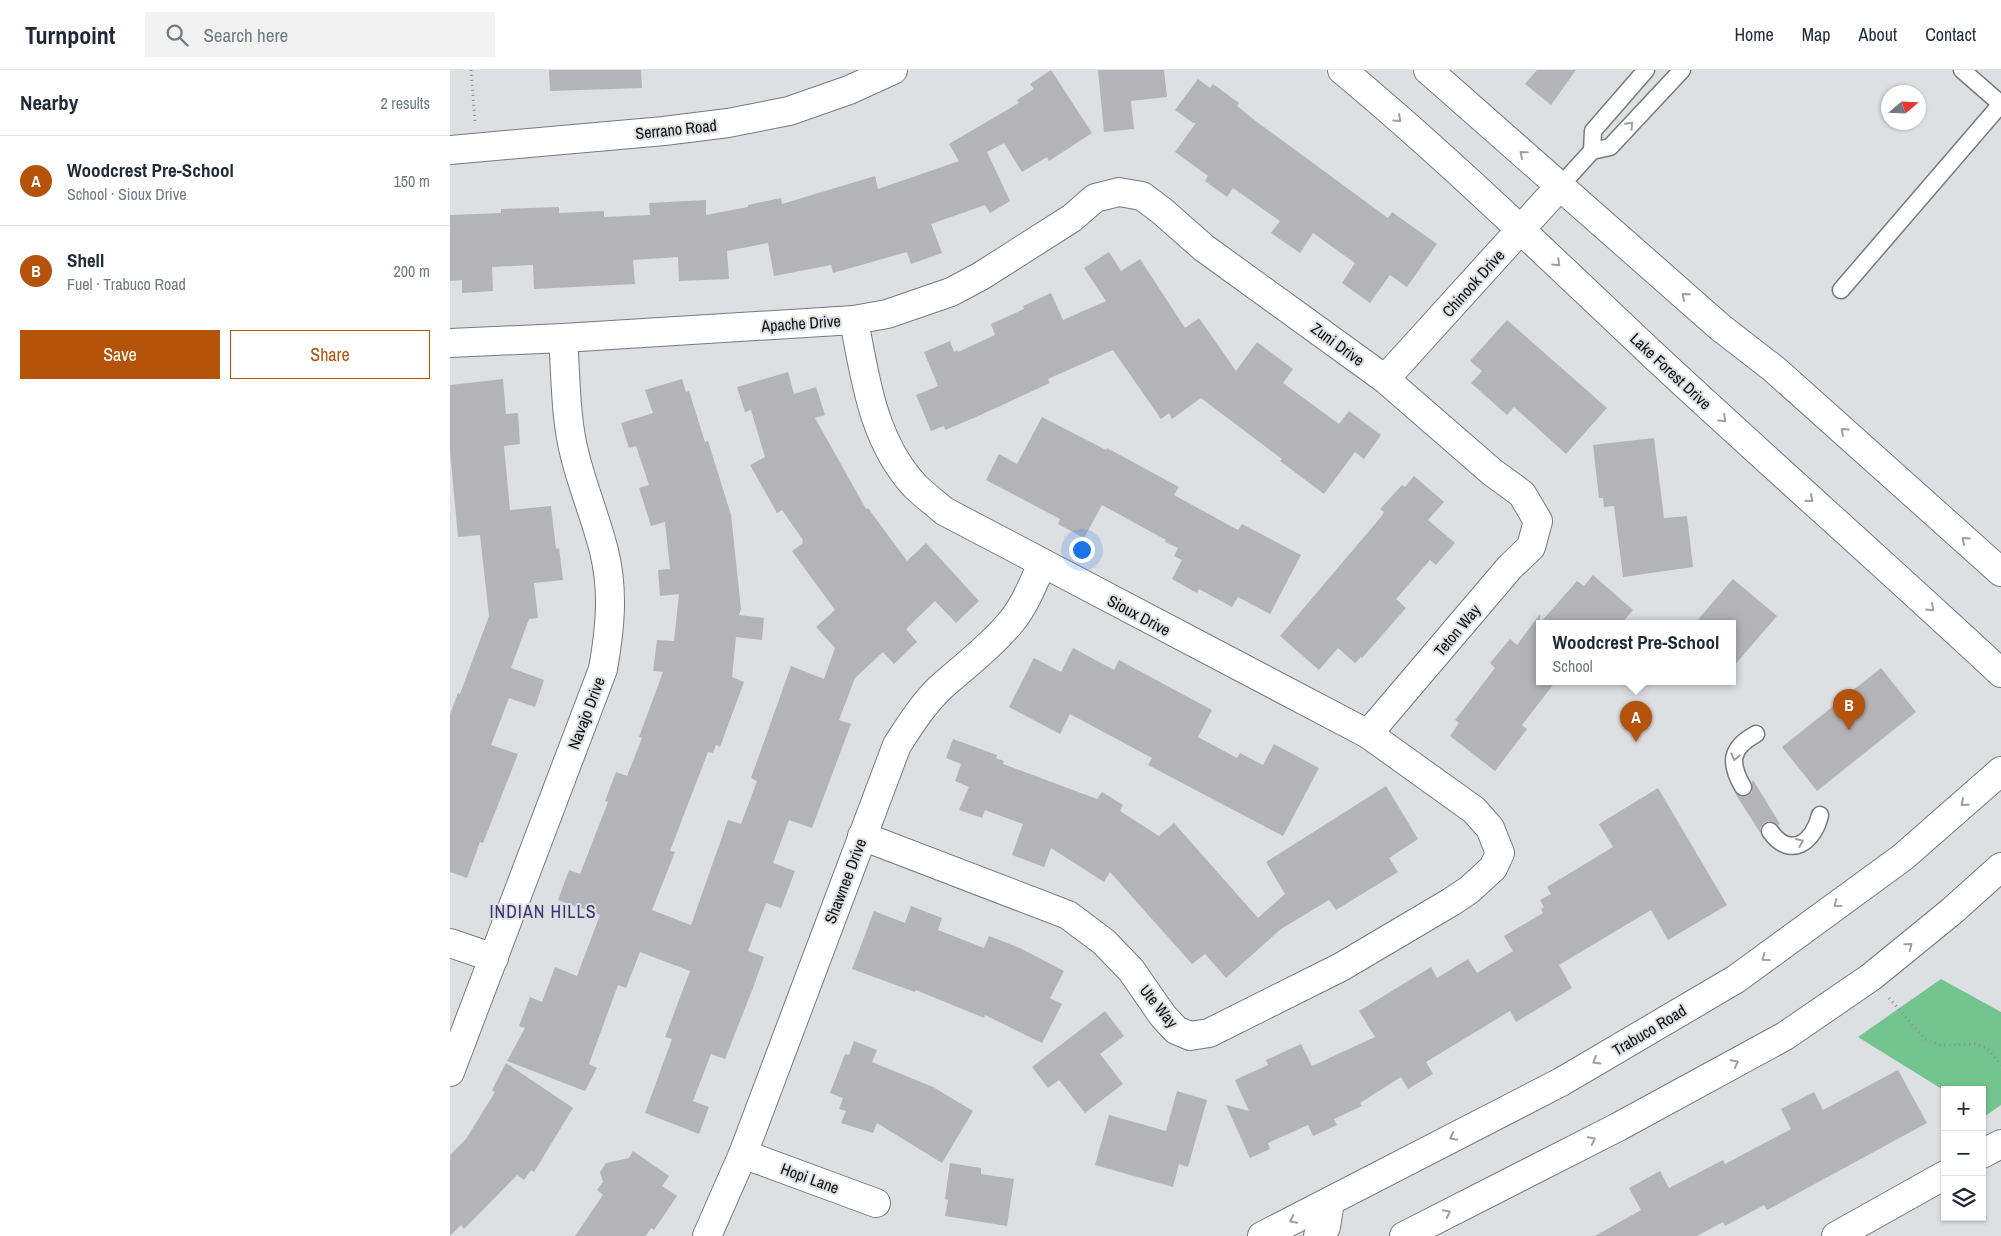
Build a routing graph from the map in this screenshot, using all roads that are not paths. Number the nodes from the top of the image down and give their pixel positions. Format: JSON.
{"nodes":[{"id":1,"x":893,"y":70,"type":"edge"},
{"id":2,"x":1342,"y":70,"type":"edge"},
{"id":3,"x":1428,"y":70,"type":"edge"},
{"id":4,"x":1646,"y":70,"type":"edge"},
{"id":5,"x":1682,"y":70,"type":"edge"},
{"id":6,"x":1962,"y":70,"type":"edge"},
{"id":7,"x":2001,"y":104,"type":"edge"},
{"id":8,"x":450,"y":150,"type":"edge"},
{"id":9,"x":1592,"y":151,"type":"junction"},
{"id":10,"x":1560,"y":186,"type":"junction"},
{"id":11,"x":1119,"y":192,"type":"joint"},
{"id":12,"x":1521,"y":229,"type":"junction"},
{"id":13,"x":1841,"y":290,"type":"dead end"},
{"id":14,"x":854,"y":320,"type":"junction"},
{"id":15,"x":563,"y":338,"type":"junction"},
{"id":16,"x":450,"y":342,"type":"edge"},
{"id":17,"x":1385,"y":379,"type":"junction"},
{"id":18,"x":1538,"y":521,"type":"joint"},
{"id":19,"x":1042,"y":564,"type":"junction"},
{"id":20,"x":2001,"y":572,"type":"edge"},
{"id":21,"x":2001,"y":673,"type":"edge"},
{"id":22,"x":1368,"y":734,"type":"junction"},
{"id":23,"x":1756,"y":734,"type":"dead end"},
{"id":24,"x":2001,"y":771,"type":"edge"},
{"id":25,"x":1743,"y":787,"type":"dead end"},
{"id":26,"x":1820,"y":815,"type":"dead end"},
{"id":27,"x":1770,"y":831,"type":"dead end"},
{"id":28,"x":862,"y":836,"type":"junction"},
{"id":29,"x":1500,"y":853,"type":"joint"},
{"id":30,"x":2001,"y":867,"type":"edge"},
{"id":31,"x":450,"y":943,"type":"edge"},
{"id":32,"x":494,"y":958,"type":"junction"},
{"id":33,"x":450,"y":1072,"type":"edge"},
{"id":34,"x":2001,"y":1144,"type":"edge"},
{"id":35,"x":1986,"y":1152,"type":"edge"},
{"id":36,"x":743,"y":1154,"type":"junction"},
{"id":37,"x":1943,"y":1176,"type":"edge"},
{"id":38,"x":1330,"y":1201,"type":"junction"},
{"id":39,"x":876,"y":1203,"type":"dead end"},
{"id":40,"x":707,"y":1236,"type":"edge"},
{"id":41,"x":1262,"y":1236,"type":"edge"},
{"id":42,"x":1318,"y":1236,"type":"edge"},
{"id":43,"x":1404,"y":1236,"type":"edge"},
{"id":44,"x":1836,"y":1236,"type":"edge"}],
"edges":[{"from":1,"to":8,"type":"street","name":"Serrano Road"},
{"from":2,"to":12,"type":"street","name":"Lake Forest Drive","one_way":true},
{"from":10,"to":3,"type":"street","one_way":true},
{"from":4,"to":9,"type":"lane"},
{"from":9,"to":5,"type":"lane","one_way":true},
{"from":6,"to":7,"type":"lane"},
{"from":7,"to":13,"type":"lane"},
{"from":9,"to":10,"type":"lane"},
{"from":10,"to":12,"type":"street","name":"Chinook Drive"},
{"from":20,"to":10,"type":"street","one_way":true},
{"from":11,"to":14,"type":"street","name":"Apache Drive"},
{"from":11,"to":17,"type":"street","name":"Zuni Drive"},
{"from":12,"to":17,"type":"street","name":"Chinook Drive"},
{"from":12,"to":21,"type":"street","name":"Lake Forest Drive","one_way":true},
{"from":14,"to":15,"type":"street","name":"Apache Drive"},
{"from":14,"to":19,"type":"street","name":"Sioux Drive"},
{"from":15,"to":16,"type":"street","name":"Apache Drive"},
{"from":15,"to":32,"type":"street","name":"Navajo Drive"},
{"from":17,"to":18,"type":"street","name":"Zuni Drive"},
{"from":18,"to":22,"type":"street","name":"Teton Way"},
{"from":19,"to":22,"type":"street","name":"Sioux Drive"},
{"from":19,"to":28,"type":"street","name":"Shawnee Drive"},
{"from":22,"to":29,"type":"street","name":"Sioux Drive"},
{"from":23,"to":25,"type":"lane","one_way":true},
{"from":24,"to":38,"type":"street","name":"Trabuco Road","one_way":true},
{"from":27,"to":26,"type":"lane","one_way":true},
{"from":28,"to":29,"type":"street","name":"Ute Way"},
{"from":28,"to":36,"type":"street","name":"Shawnee Drive"},
{"from":43,"to":30,"type":"street","one_way":true},
{"from":31,"to":32,"type":"street"},
{"from":32,"to":33,"type":"street","name":"Navajo Drive"},
{"from":34,"to":35,"type":"street"},
{"from":36,"to":39,"type":"street","name":"Hopi Lane"},
{"from":36,"to":40,"type":"street","name":"Shawnee Drive"},
{"from":37,"to":44,"type":"street"},
{"from":38,"to":41,"type":"street","name":"Trabuco Road","one_way":true},
{"from":38,"to":42,"type":"street"}]}
